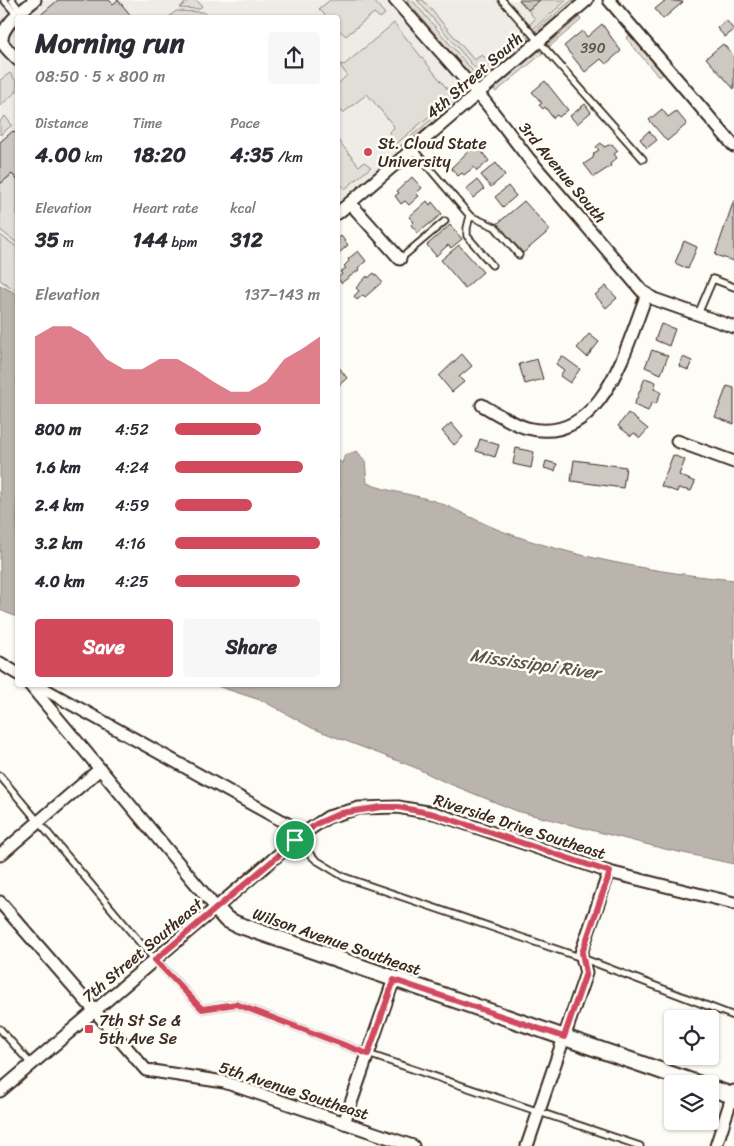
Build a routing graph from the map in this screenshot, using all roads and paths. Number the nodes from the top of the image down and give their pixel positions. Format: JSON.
{"nodes":[{"id":1,"x":4,"y":0,"type":"edge"},
{"id":2,"x":12,"y":0,"type":"edge"},
{"id":3,"x":35,"y":0,"type":"edge"},
{"id":4,"x":395,"y":0,"type":"edge"},
{"id":5,"x":502,"y":0,"type":"edge"},
{"id":6,"x":586,"y":0,"type":"edge"},
{"id":7,"x":609,"y":0,"type":"edge"},
{"id":8,"x":19,"y":14,"type":"junction"},
{"id":9,"x":15,"y":18,"type":"edge"},
{"id":10,"x":1,"y":35,"type":"edge"},
{"id":11,"x":538,"y":42,"type":"junction"},
{"id":12,"x":15,"y":57,"type":"edge"},
{"id":13,"x":477,"y":94,"type":"junction"},
{"id":14,"x":734,"y":146,"type":"edge"},
{"id":15,"x":413,"y":148,"type":"junction"},
{"id":16,"x":643,"y":159,"type":"dead end"},
{"id":17,"x":350,"y":203,"type":"junction"},
{"id":18,"x":340,"y":212,"type":"edge"},
{"id":19,"x":470,"y":216,"type":"junction"},
{"id":20,"x":445,"y":221,"type":"dead end"},
{"id":21,"x":519,"y":255,"type":"dead end"},
{"id":22,"x":400,"y":259,"type":"joint"},
{"id":23,"x":492,"y":265,"type":"dead end"},
{"id":24,"x":734,"y":287,"type":"edge"},
{"id":25,"x":646,"y":294,"type":"junction"},
{"id":26,"x":698,"y":314,"type":"junction"},
{"id":27,"x":734,"y":327,"type":"edge"},
{"id":28,"x":482,"y":405,"type":"dead end"},
{"id":29,"x":677,"y":441,"type":"dead end"},
{"id":30,"x":734,"y":462,"type":"edge"},
{"id":31,"x":0,"y":663,"type":"edge"},
{"id":32,"x":15,"y":672,"type":"edge"},
{"id":33,"x":32,"y":687,"type":"edge"},
{"id":34,"x":40,"y":687,"type":"edge"},
{"id":35,"x":100,"y":769,"type":"junction"},
{"id":36,"x":0,"y":776,"type":"edge"},
{"id":37,"x":38,"y":823,"type":"junction"},
{"id":38,"x":300,"y":836,"type":"junction"},
{"id":39,"x":0,"y":854,"type":"edge"},
{"id":40,"x":610,"y":872,"type":"junction"},
{"id":41,"x":0,"y":902,"type":"edge"},
{"id":42,"x":734,"y":903,"type":"edge"},
{"id":43,"x":216,"y":908,"type":"junction"},
{"id":44,"x":582,"y":958,"type":"junction"},
{"id":45,"x":155,"y":960,"type":"junction"},
{"id":46,"x":394,"y":980,"type":"junction"},
{"id":47,"x":94,"y":1011,"type":"junction"},
{"id":48,"x":734,"y":1016,"type":"edge"},
{"id":49,"x":0,"y":1029,"type":"edge"},
{"id":50,"x":564,"y":1037,"type":"junction"},
{"id":51,"x":368,"y":1054,"type":"junction"},
{"id":52,"x":32,"y":1064,"type":"junction"},
{"id":53,"x":673,"y":1075,"type":"edge"},
{"id":54,"x":719,"y":1090,"type":"edge"},
{"id":55,"x":0,"y":1091,"type":"edge"},
{"id":56,"x":733,"y":1094,"type":"edge"},
{"id":57,"x":538,"y":1112,"type":"junction"},
{"id":58,"x":344,"y":1123,"type":"junction"},
{"id":59,"x":413,"y":1146,"type":"edge"},
{"id":60,"x":526,"y":1146,"type":"edge"},
{"id":61,"x":640,"y":1146,"type":"edge"},
{"id":62,"x":716,"y":1146,"type":"edge"}],
"edges":[{"from":1,"to":8,"type":"lane"},
{"from":2,"to":8,"type":"lane"},
{"from":3,"to":8,"type":"street"},
{"from":4,"to":13,"type":"street","name":"3rd Avenue South"},
{"from":5,"to":11,"type":"lane"},
{"from":6,"to":11,"type":"street","name":"4th Street South"},
{"from":7,"to":14,"type":"street"},
{"from":9,"to":10,"type":"street"},
{"from":10,"to":12,"type":"street"},
{"from":11,"to":13,"type":"street","name":"4th Street South"},
{"from":11,"to":16,"type":"lane"},
{"from":13,"to":15,"type":"street","name":"4th Street South"},
{"from":13,"to":25,"type":"street","name":"3rd Avenue South"},
{"from":15,"to":17,"type":"street","name":"4th Street South"},
{"from":15,"to":19,"type":"lane"},
{"from":17,"to":18,"type":"street","name":"4th Street South"},
{"from":17,"to":22,"type":"street"},
{"from":19,"to":21,"type":"lane"},
{"from":19,"to":23,"type":"lane"},
{"from":20,"to":22,"type":"lane"},
{"from":24,"to":26,"type":"lane"},
{"from":25,"to":26,"type":"street","name":"3rd Avenue South"},
{"from":25,"to":28,"type":"street"},
{"from":26,"to":27,"type":"street","name":"3rd Avenue South"},
{"from":29,"to":30,"type":"street"},
{"from":31,"to":32,"type":"street"},
{"from":33,"to":35,"type":"street","name":"Wilson Avenue Southeast"},
{"from":34,"to":38,"type":"street"},
{"from":35,"to":37,"type":"street"},
{"from":35,"to":43,"type":"street","name":"Wilson Avenue Southeast"},
{"from":36,"to":37,"type":"lane"},
{"from":37,"to":39,"type":"street"},
{"from":37,"to":45,"type":"lane"},
{"from":38,"to":40,"type":"street","name":"Riverside Drive Southeast"},
{"from":38,"to":43,"type":"street","name":"7th Street Southeast"},
{"from":38,"to":44,"type":"lane"},
{"from":40,"to":42,"type":"street","name":"Riverside Drive Southeast"},
{"from":40,"to":44,"type":"street"},
{"from":41,"to":47,"type":"street","name":"5th Avenue Southeast"},
{"from":43,"to":45,"type":"street","name":"7th Street Southeast"},
{"from":43,"to":46,"type":"street","name":"Wilson Avenue Southeast"},
{"from":44,"to":48,"type":"lane"},
{"from":44,"to":50,"type":"street"},
{"from":45,"to":47,"type":"street","name":"7th Street Southeast"},
{"from":45,"to":51,"type":"lane"},
{"from":46,"to":50,"type":"street","name":"Wilson Avenue Southeast"},
{"from":46,"to":51,"type":"street"},
{"from":47,"to":52,"type":"street","name":"7th Street Southeast"},
{"from":47,"to":58,"type":"street","name":"5th Avenue Southeast"},
{"from":49,"to":52,"type":"lane"},
{"from":50,"to":53,"type":"street","name":"Wilson Avenue Southeast"},
{"from":50,"to":57,"type":"street"},
{"from":51,"to":57,"type":"lane"},
{"from":51,"to":58,"type":"street"},
{"from":52,"to":55,"type":"street","name":"7th Street Southeast"},
{"from":54,"to":56,"type":"street"},
{"from":56,"to":62,"type":"street"},
{"from":57,"to":60,"type":"street"},
{"from":57,"to":61,"type":"lane"},
{"from":58,"to":59,"type":"street","name":"5th Avenue Southeast"}]}
